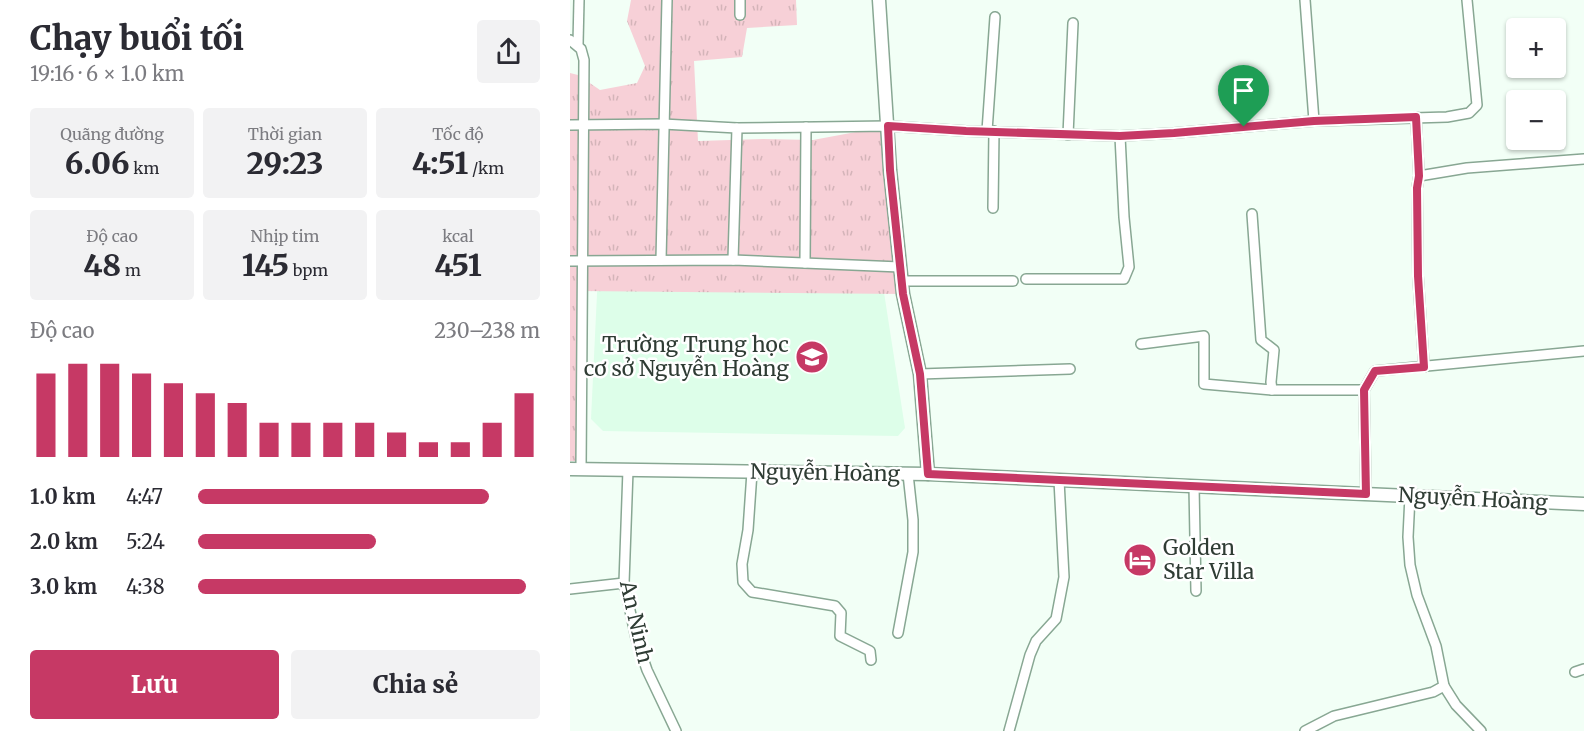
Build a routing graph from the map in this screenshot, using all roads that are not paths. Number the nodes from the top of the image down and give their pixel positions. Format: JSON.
{"nodes":[{"id":1,"x":579,"y":0,"type":"edge"},
{"id":2,"x":667,"y":0,"type":"edge"},
{"id":3,"x":740,"y":0,"type":"edge"},
{"id":4,"x":879,"y":0,"type":"edge"},
{"id":5,"x":1305,"y":0,"type":"edge"},
{"id":6,"x":1467,"y":0,"type":"edge"},
{"id":7,"x":740,"y":15,"type":"dead end"},
{"id":8,"x":995,"y":17,"type":"dead end"},
{"id":9,"x":1073,"y":23,"type":"dead end"},
{"id":10,"x":574,"y":42,"type":"edge"},
{"id":11,"x":1416,"y":117,"type":"junction"},
{"id":12,"x":1314,"y":121,"type":"junction"},
{"id":13,"x":663,"y":124,"type":"junction"},
{"id":14,"x":570,"y":125,"type":"edge"},
{"id":15,"x":584,"y":125,"type":"junction"},
{"id":16,"x":888,"y":126,"type":"junction"},
{"id":17,"x":806,"y":127,"type":"junction"},
{"id":18,"x":737,"y":128,"type":"junction"},
{"id":19,"x":990,"y":131,"type":"junction"},
{"id":20,"x":1068,"y":135,"type":"junction"},
{"id":21,"x":1120,"y":136,"type":"junction"},
{"id":22,"x":1584,"y":159,"type":"edge"},
{"id":23,"x":1419,"y":176,"type":"junction"},
{"id":24,"x":993,"y":208,"type":"dead end"},
{"id":25,"x":1252,"y":214,"type":"dead end"},
{"id":26,"x":661,"y":260,"type":"junction"},
{"id":27,"x":733,"y":260,"type":"junction"},
{"id":28,"x":570,"y":261,"type":"edge"},
{"id":29,"x":584,"y":261,"type":"junction"},
{"id":30,"x":805,"y":263,"type":"junction"},
{"id":31,"x":900,"y":267,"type":"junction"},
{"id":32,"x":1026,"y":279,"type":"dead end"},
{"id":33,"x":902,"y":281,"type":"junction"},
{"id":34,"x":1013,"y":281,"type":"dead end"},
{"id":35,"x":1141,"y":344,"type":"dead end"},
{"id":36,"x":1584,"y":351,"type":"edge"},
{"id":37,"x":1424,"y":367,"type":"junction"},
{"id":38,"x":1070,"y":369,"type":"dead end"},
{"id":39,"x":920,"y":374,"type":"junction"},
{"id":40,"x":1272,"y":390,"type":"junction"},
{"id":41,"x":1364,"y":390,"type":"junction"},
{"id":42,"x":575,"y":469,"type":"edge"},
{"id":43,"x":628,"y":470,"type":"junction"},
{"id":44,"x":752,"y":472,"type":"junction"},
{"id":45,"x":908,"y":474,"type":"junction"},
{"id":46,"x":928,"y":474,"type":"junction"},
{"id":47,"x":1059,"y":480,"type":"junction"},
{"id":48,"x":1194,"y":486,"type":"junction"},
{"id":49,"x":1366,"y":494,"type":"junction"},
{"id":50,"x":1410,"y":496,"type":"junction"},
{"id":51,"x":1584,"y":504,"type":"edge"},
{"id":52,"x":624,"y":583,"type":"junction"},
{"id":53,"x":570,"y":589,"type":"edge"},
{"id":54,"x":1196,"y":591,"type":"dead end"},
{"id":55,"x":898,"y":633,"type":"dead end"},
{"id":56,"x":871,"y":660,"type":"dead end"},
{"id":57,"x":1444,"y":686,"type":"junction"},
{"id":58,"x":676,"y":731,"type":"edge"},
{"id":59,"x":1009,"y":731,"type":"edge"},
{"id":60,"x":1305,"y":731,"type":"edge"},
{"id":61,"x":1481,"y":731,"type":"edge"}],
"edges":[{"from":1,"to":10,"type":"street"},
{"from":2,"to":13,"type":"street"},
{"from":3,"to":7,"type":"street"},
{"from":4,"to":16,"type":"street"},
{"from":5,"to":12,"type":"street"},
{"from":6,"to":11,"type":"street"},
{"from":8,"to":19,"type":"street"},
{"from":9,"to":20,"type":"street"},
{"from":10,"to":15,"type":"street"},
{"from":11,"to":12,"type":"street"},
{"from":11,"to":23,"type":"street"},
{"from":12,"to":21,"type":"street"},
{"from":13,"to":15,"type":"street"},
{"from":13,"to":18,"type":"street"},
{"from":13,"to":26,"type":"street"},
{"from":14,"to":15,"type":"street"},
{"from":15,"to":29,"type":"street"},
{"from":16,"to":17,"type":"street"},
{"from":16,"to":19,"type":"street"},
{"from":16,"to":31,"type":"street"},
{"from":17,"to":18,"type":"street"},
{"from":17,"to":30,"type":"street"},
{"from":18,"to":27,"type":"street"},
{"from":19,"to":20,"type":"street"},
{"from":19,"to":24,"type":"street"},
{"from":20,"to":21,"type":"street"},
{"from":21,"to":32,"type":"street"},
{"from":22,"to":23,"type":"street"},
{"from":23,"to":37,"type":"street"},
{"from":25,"to":40,"type":"street"},
{"from":26,"to":27,"type":"street"},
{"from":26,"to":29,"type":"street"},
{"from":27,"to":30,"type":"street"},
{"from":28,"to":29,"type":"street"},
{"from":29,"to":42,"type":"street"},
{"from":30,"to":31,"type":"street"},
{"from":31,"to":33,"type":"street"},
{"from":33,"to":34,"type":"street"},
{"from":33,"to":39,"type":"street"},
{"from":35,"to":40,"type":"street"},
{"from":36,"to":37,"type":"street"},
{"from":37,"to":41,"type":"street"},
{"from":38,"to":39,"type":"street"},
{"from":39,"to":46,"type":"street"},
{"from":40,"to":41,"type":"street"},
{"from":41,"to":49,"type":"street"},
{"from":42,"to":43,"type":"street","name":"Nguyễn Hoàng"},
{"from":43,"to":44,"type":"street","name":"Nguyễn Hoàng"},
{"from":43,"to":52,"type":"street","name":"An Ninh"},
{"from":44,"to":45,"type":"street","name":"Nguyễn Hoàng"},
{"from":44,"to":56,"type":"street"},
{"from":45,"to":46,"type":"street","name":"Nguyễn Hoàng"},
{"from":45,"to":55,"type":"street"},
{"from":46,"to":47,"type":"street","name":"Nguyễn Hoàng"},
{"from":47,"to":48,"type":"street","name":"Nguyễn Hoàng"},
{"from":47,"to":59,"type":"street"},
{"from":48,"to":49,"type":"street","name":"Nguyễn Hoàng"},
{"from":48,"to":54,"type":"street"},
{"from":49,"to":50,"type":"street","name":"Nguyễn Hoàng"},
{"from":50,"to":51,"type":"street","name":"Nguyễn Hoàng"},
{"from":50,"to":57,"type":"street"},
{"from":52,"to":53,"type":"street"},
{"from":52,"to":58,"type":"street","name":"An Ninh"},
{"from":57,"to":60,"type":"street"},
{"from":57,"to":61,"type":"street"}]}
